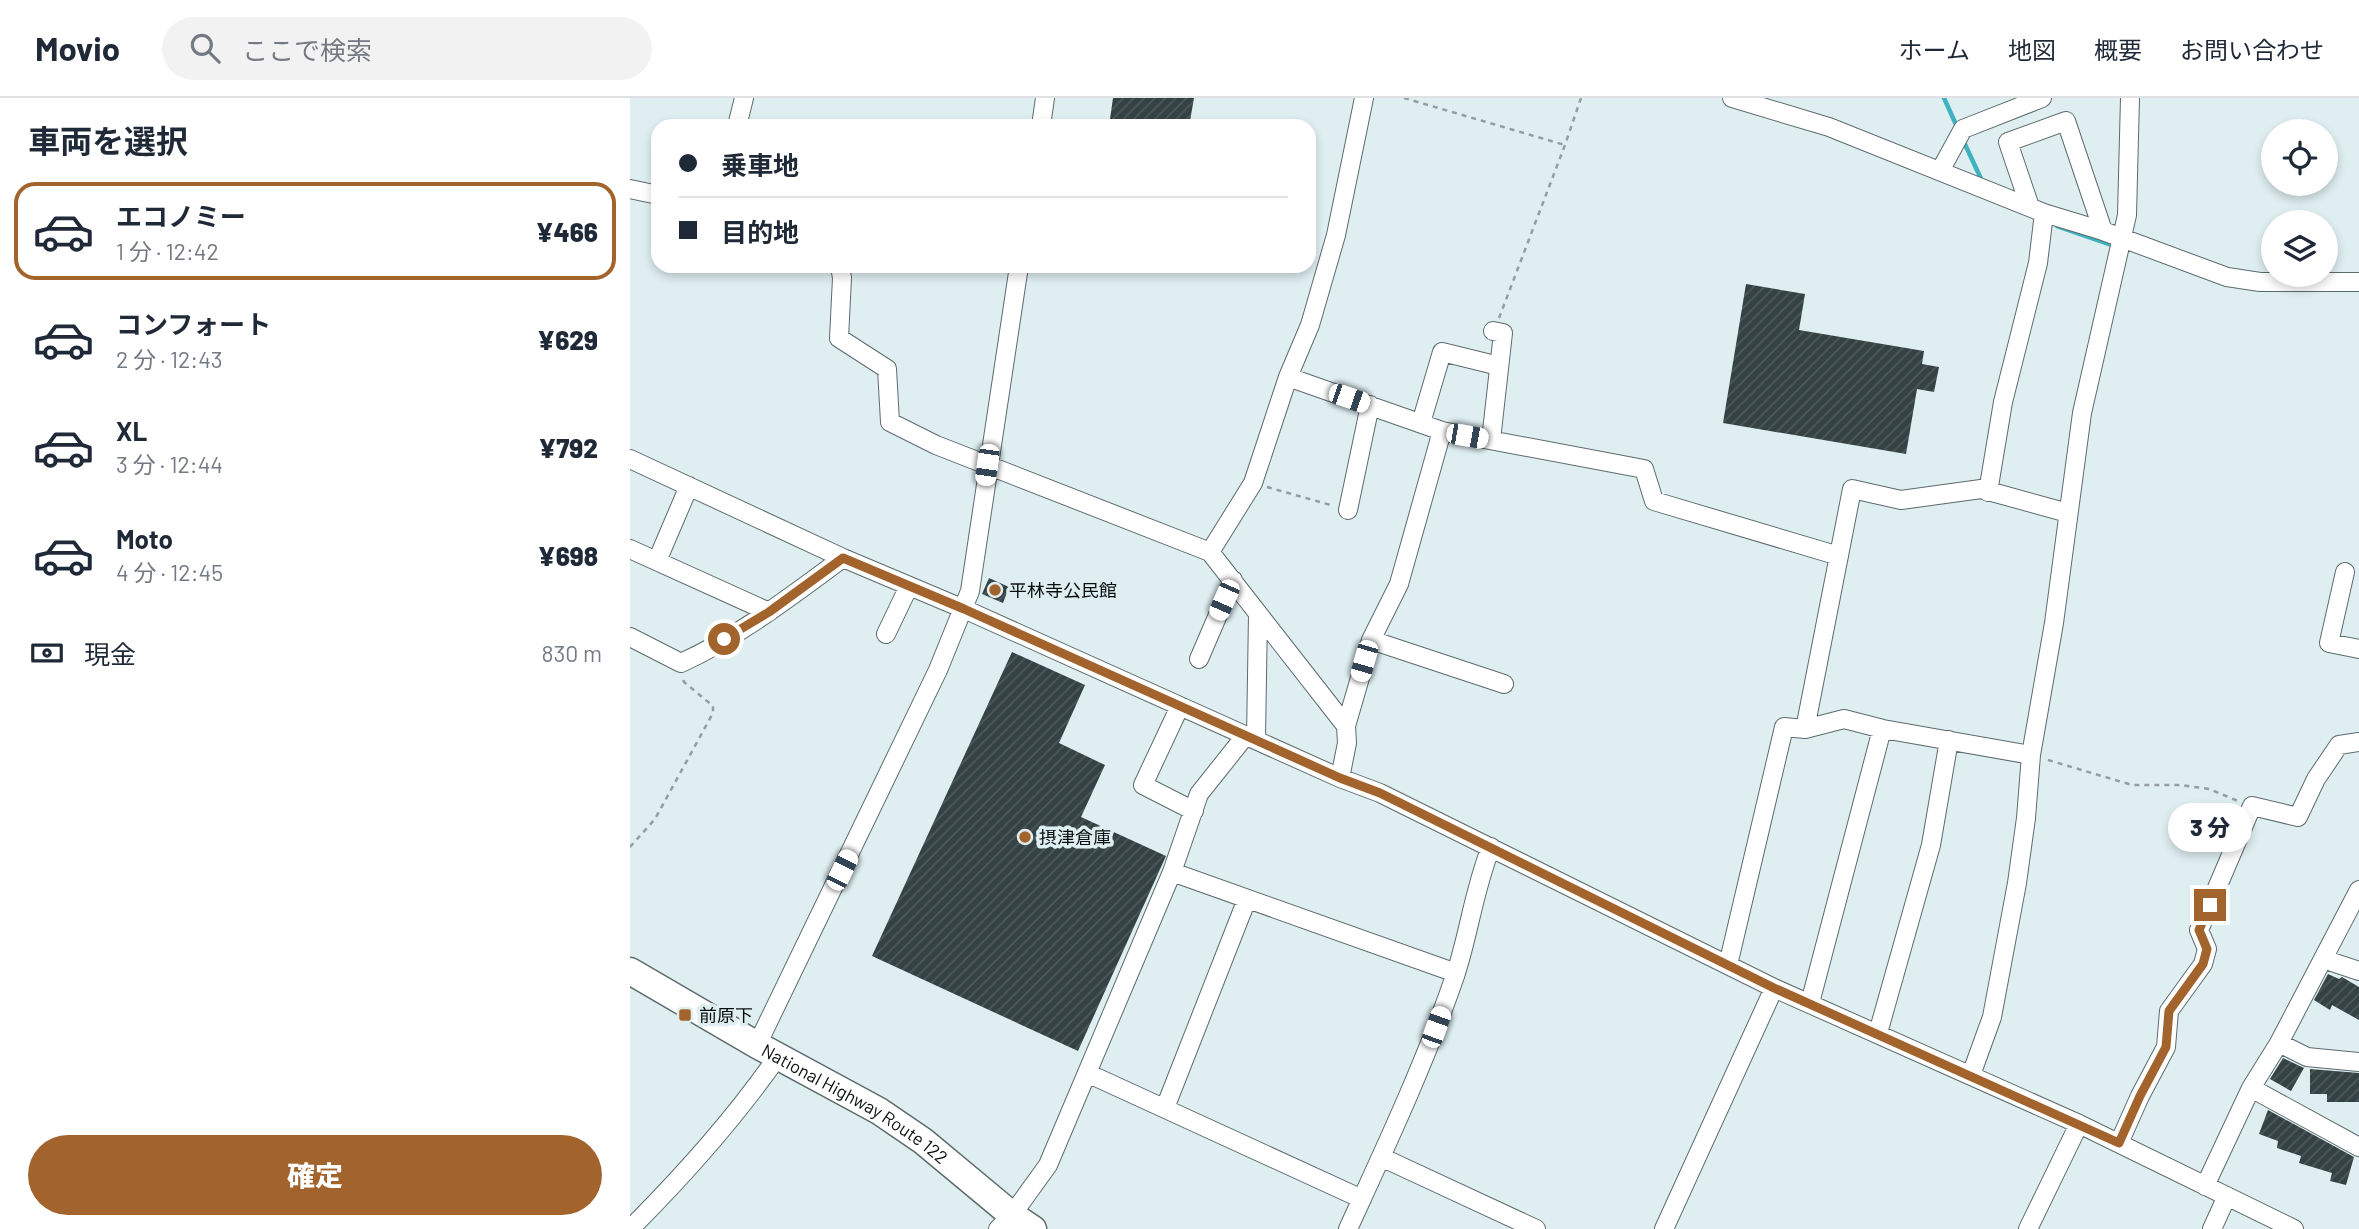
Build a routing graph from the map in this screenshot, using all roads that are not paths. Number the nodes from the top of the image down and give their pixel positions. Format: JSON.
{"nodes":[{"id":1,"x":744,"y":98,"type":"edge"},
{"id":2,"x":1045,"y":98,"type":"edge"},
{"id":3,"x":1364,"y":98,"type":"edge"},
{"id":4,"x":1732,"y":98,"type":"edge"},
{"id":5,"x":2042,"y":98,"type":"edge"},
{"id":6,"x":2130,"y":98,"type":"edge"},
{"id":7,"x":739,"y":119,"type":"edge"},
{"id":8,"x":1042,"y":119,"type":"edge"},
{"id":9,"x":1940,"y":171,"type":"junction"},
{"id":10,"x":630,"y":189,"type":"edge"},
{"id":11,"x":651,"y":194,"type":"edge"},
{"id":12,"x":2037,"y":210,"type":"junction"},
{"id":13,"x":2103,"y":231,"type":"junction"},
{"id":14,"x":2121,"y":240,"type":"junction"},
{"id":15,"x":841,"y":273,"type":"edge"},
{"id":16,"x":1018,"y":273,"type":"edge"},
{"id":17,"x":2359,"y":282,"type":"edge"},
{"id":18,"x":1493,"y":331,"type":"road end"},
{"id":19,"x":1499,"y":366,"type":"junction"},
{"id":20,"x":1288,"y":377,"type":"junction"},
{"id":21,"x":1370,"y":405,"type":"junction"},
{"id":22,"x":1421,"y":423,"type":"junction"},
{"id":23,"x":1442,"y":431,"type":"junction"},
{"id":24,"x":1492,"y":440,"type":"junction"},
{"id":25,"x":630,"y":459,"type":"edge"},
{"id":26,"x":987,"y":465,"type":"junction"},
{"id":27,"x":689,"y":485,"type":"junction"},
{"id":28,"x":1988,"y":492,"type":"junction"},
{"id":29,"x":1348,"y":510,"type":"road end"},
{"id":30,"x":2068,"y":513,"type":"junction"},
{"id":31,"x":630,"y":549,"type":"edge"},
{"id":32,"x":1210,"y":551,"type":"junction"},
{"id":33,"x":1839,"y":556,"type":"junction"},
{"id":34,"x":843,"y":558,"type":"junction"},
{"id":35,"x":657,"y":561,"type":"junction"},
{"id":36,"x":2345,"y":572,"type":"dead end"},
{"id":37,"x":1233,"y":580,"type":"junction"},
{"id":38,"x":909,"y":586,"type":"junction"},
{"id":39,"x":964,"y":609,"type":"junction"},
{"id":40,"x":769,"y":612,"type":"junction"},
{"id":41,"x":1258,"y":614,"type":"junction"},
{"id":42,"x":886,"y":634,"type":"dead end"},
{"id":43,"x":630,"y":637,"type":"edge"},
{"id":44,"x":1371,"y":640,"type":"junction"},
{"id":45,"x":2359,"y":649,"type":"edge"},
{"id":46,"x":1199,"y":659,"type":"dead end"},
{"id":47,"x":1504,"y":684,"type":"dead end"},
{"id":48,"x":1181,"y":706,"type":"junction"},
{"id":49,"x":1346,"y":726,"type":"junction"},
{"id":50,"x":1805,"y":729,"type":"junction"},
{"id":51,"x":1882,"y":729,"type":"junction"},
{"id":52,"x":1251,"y":737,"type":"junction"},
{"id":53,"x":1949,"y":740,"type":"junction"},
{"id":54,"x":2359,"y":742,"type":"edge"},
{"id":55,"x":2031,"y":755,"type":"junction"},
{"id":56,"x":1340,"y":778,"type":"junction"},
{"id":57,"x":1194,"y":811,"type":"junction"},
{"id":58,"x":1491,"y":847,"type":"junction"},
{"id":59,"x":1172,"y":872,"type":"junction"},
{"id":60,"x":2359,"y":890,"type":"edge"},
{"id":61,"x":1247,"y":899,"type":"junction"},
{"id":62,"x":2323,"y":959,"type":"junction"},
{"id":63,"x":1728,"y":965,"type":"junction"},
{"id":64,"x":630,"y":971,"type":"edge"},
{"id":65,"x":2359,"y":971,"type":"edge"},
{"id":66,"x":1456,"y":974,"type":"junction"},
{"id":67,"x":1774,"y":988,"type":"junction"},
{"id":68,"x":1810,"y":1003,"type":"junction"},
{"id":69,"x":1878,"y":1033,"type":"junction"},
{"id":70,"x":2279,"y":1043,"type":"junction"},
{"id":71,"x":768,"y":1050,"type":"junction"},
{"id":72,"x":2359,"y":1062,"type":"edge"},
{"id":73,"x":1087,"y":1073,"type":"junction"},
{"id":74,"x":1971,"y":1075,"type":"junction"},
{"id":75,"x":2251,"y":1088,"type":"junction"},
{"id":76,"x":1165,"y":1108,"type":"junction"},
{"id":77,"x":2079,"y":1124,"type":"junction"},
{"id":78,"x":2119,"y":1143,"type":"junction"},
{"id":79,"x":2359,"y":1147,"type":"edge"},
{"id":80,"x":1381,"y":1157,"type":"junction"},
{"id":81,"x":2205,"y":1185,"type":"junction"},
{"id":82,"x":2227,"y":1196,"type":"junction"},
{"id":83,"x":1362,"y":1199,"type":"junction"},
{"id":84,"x":1014,"y":1224,"type":"edge"},
{"id":85,"x":630,"y":1229,"type":"edge"},
{"id":86,"x":1348,"y":1229,"type":"edge"},
{"id":87,"x":1536,"y":1229,"type":"edge"},
{"id":88,"x":1664,"y":1229,"type":"edge"},
{"id":89,"x":2028,"y":1229,"type":"edge"},
{"id":90,"x":2212,"y":1229,"type":"edge"},
{"id":91,"x":2294,"y":1229,"type":"edge"}],
"edges":[{"from":1,"to":7,"type":"street"},
{"from":2,"to":8,"type":"street"},
{"from":3,"to":20,"type":"street"},
{"from":4,"to":9,"type":"street"},
{"from":5,"to":9,"type":"street"},
{"from":6,"to":14,"type":"street"},
{"from":9,"to":12,"type":"street"},
{"from":10,"to":11,"type":"street"},
{"from":12,"to":13,"type":"street"},
{"from":12,"to":13,"type":"street"},
{"from":12,"to":28,"type":"street"},
{"from":13,"to":14,"type":"street"},
{"from":14,"to":17,"type":"street"},
{"from":14,"to":30,"type":"street"},
{"from":15,"to":26,"type":"street"},
{"from":16,"to":26,"type":"street"},
{"from":18,"to":19,"type":"street"},
{"from":19,"to":22,"type":"street"},
{"from":19,"to":24,"type":"street"},
{"from":20,"to":21,"type":"street"},
{"from":20,"to":32,"type":"street"},
{"from":21,"to":22,"type":"street"},
{"from":21,"to":29,"type":"street"},
{"from":22,"to":23,"type":"street"},
{"from":23,"to":24,"type":"street"},
{"from":23,"to":44,"type":"street"},
{"from":24,"to":33,"type":"street"},
{"from":25,"to":27,"type":"street"},
{"from":26,"to":32,"type":"street"},
{"from":26,"to":39,"type":"street"},
{"from":27,"to":34,"type":"street"},
{"from":27,"to":35,"type":"street"},
{"from":28,"to":30,"type":"street"},
{"from":28,"to":33,"type":"street"},
{"from":30,"to":55,"type":"street"},
{"from":31,"to":35,"type":"street"},
{"from":32,"to":37,"type":"street"},
{"from":33,"to":50,"type":"street"},
{"from":34,"to":38,"type":"street"},
{"from":34,"to":40,"type":"street"},
{"from":35,"to":40,"type":"street"},
{"from":36,"to":45,"type":"street"},
{"from":37,"to":41,"type":"street"},
{"from":37,"to":46,"type":"street"},
{"from":38,"to":39,"type":"street"},
{"from":38,"to":42,"type":"street"},
{"from":39,"to":48,"type":"street"},
{"from":39,"to":71,"type":"street"},
{"from":40,"to":43,"type":"street"},
{"from":41,"to":49,"type":"street"},
{"from":41,"to":52,"type":"street"},
{"from":44,"to":47,"type":"street"},
{"from":44,"to":49,"type":"street"},
{"from":48,"to":52,"type":"street"},
{"from":48,"to":57,"type":"street"},
{"from":49,"to":56,"type":"street"},
{"from":50,"to":51,"type":"street"},
{"from":50,"to":63,"type":"street"},
{"from":51,"to":53,"type":"street"},
{"from":51,"to":68,"type":"street"},
{"from":52,"to":56,"type":"street"},
{"from":52,"to":57,"type":"street"},
{"from":53,"to":55,"type":"street"},
{"from":53,"to":69,"type":"street"},
{"from":54,"to":78,"type":"street"},
{"from":55,"to":74,"type":"street"},
{"from":56,"to":58,"type":"street"},
{"from":57,"to":59,"type":"street"},
{"from":58,"to":63,"type":"street"},
{"from":58,"to":66,"type":"street"},
{"from":59,"to":61,"type":"street"},
{"from":59,"to":73,"type":"street"},
{"from":60,"to":62,"type":"street"},
{"from":61,"to":66,"type":"street"},
{"from":61,"to":76,"type":"street"},
{"from":62,"to":65,"type":"street"},
{"from":62,"to":70,"type":"street"},
{"from":63,"to":67,"type":"street"},
{"from":64,"to":71,"type":"highway","name":"National Highway Route 122"},
{"from":66,"to":80,"type":"street"},
{"from":67,"to":68,"type":"street"},
{"from":67,"to":88,"type":"street"},
{"from":68,"to":69,"type":"street"},
{"from":69,"to":74,"type":"street"},
{"from":70,"to":72,"type":"street"},
{"from":70,"to":75,"type":"street"},
{"from":71,"to":84,"type":"highway","name":"National Highway Route 122"},
{"from":71,"to":85,"type":"street"},
{"from":73,"to":76,"type":"street"},
{"from":73,"to":84,"type":"street"},
{"from":74,"to":77,"type":"street"},
{"from":75,"to":79,"type":"street"},
{"from":75,"to":81,"type":"street"},
{"from":76,"to":83,"type":"street"},
{"from":77,"to":78,"type":"street"},
{"from":77,"to":89,"type":"street"},
{"from":78,"to":81,"type":"street"},
{"from":80,"to":83,"type":"street"},
{"from":80,"to":87,"type":"street"},
{"from":81,"to":82,"type":"street"},
{"from":82,"to":90,"type":"street"},
{"from":82,"to":91,"type":"street"},
{"from":83,"to":86,"type":"street"}]}
